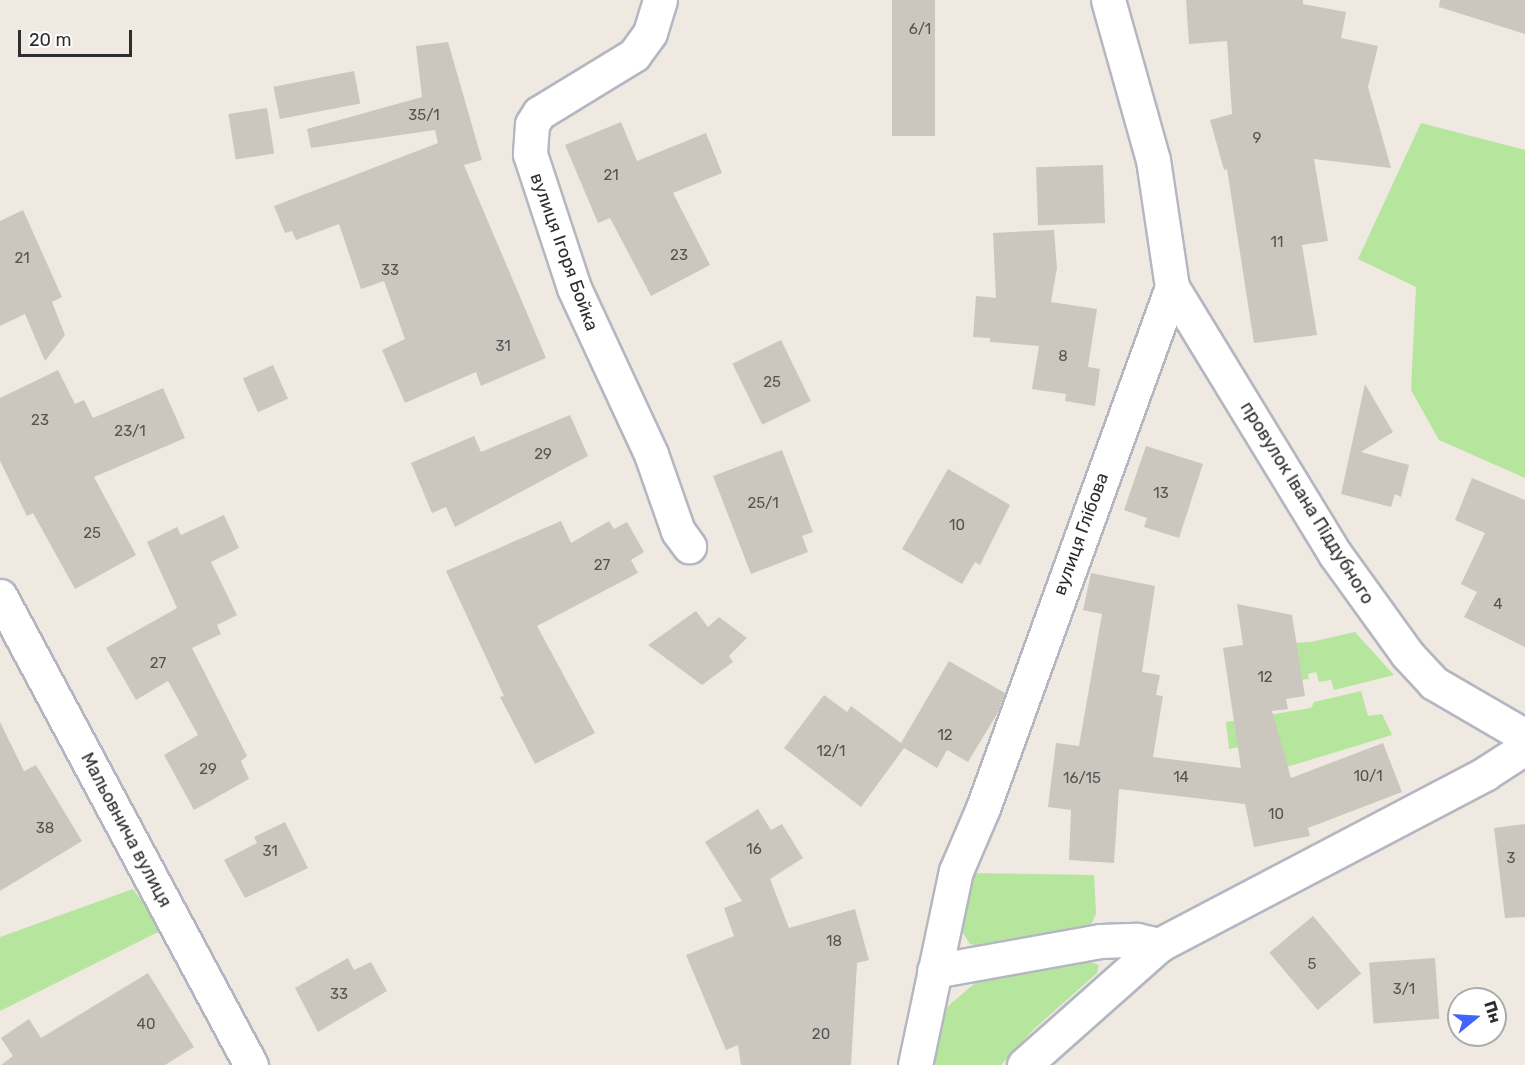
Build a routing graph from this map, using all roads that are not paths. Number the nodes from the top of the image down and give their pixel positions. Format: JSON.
{"nodes":[{"id":1,"x":660,"y":0,"type":"edge"},
{"id":2,"x":1108,"y":0,"type":"edge"},
{"id":3,"x":1172,"y":287,"type":"junction"},
{"id":4,"x":689,"y":546,"type":"dead end"},
{"id":5,"x":0,"y":596,"type":"edge"},
{"id":6,"x":1525,"y":736,"type":"edge"},
{"id":7,"x":1525,"y":748,"type":"edge"},
{"id":8,"x":1159,"y":945,"type":"junction"},
{"id":9,"x":934,"y":971,"type":"junction"},
{"id":10,"x":251,"y":1065,"type":"edge"},
{"id":11,"x":915,"y":1065,"type":"edge"},
{"id":12,"x":1024,"y":1065,"type":"edge"}],
"edges":[{"from":1,"to":4,"type":"street","name":"вулиця Ігоря Бойка"},
{"from":2,"to":3,"type":"street","name":"вулиця Глібова"},
{"from":3,"to":6,"type":"street","name":"провулок Івана Піддубного"},
{"from":3,"to":9,"type":"street","name":"вулиця Глібова"},
{"from":5,"to":10,"type":"street","name":"Мальовнича вулиця"},
{"from":7,"to":8,"type":"street"},
{"from":8,"to":9,"type":"street"},
{"from":8,"to":12,"type":"street"},
{"from":9,"to":11,"type":"street","name":"вулиця Глібова"}]}
